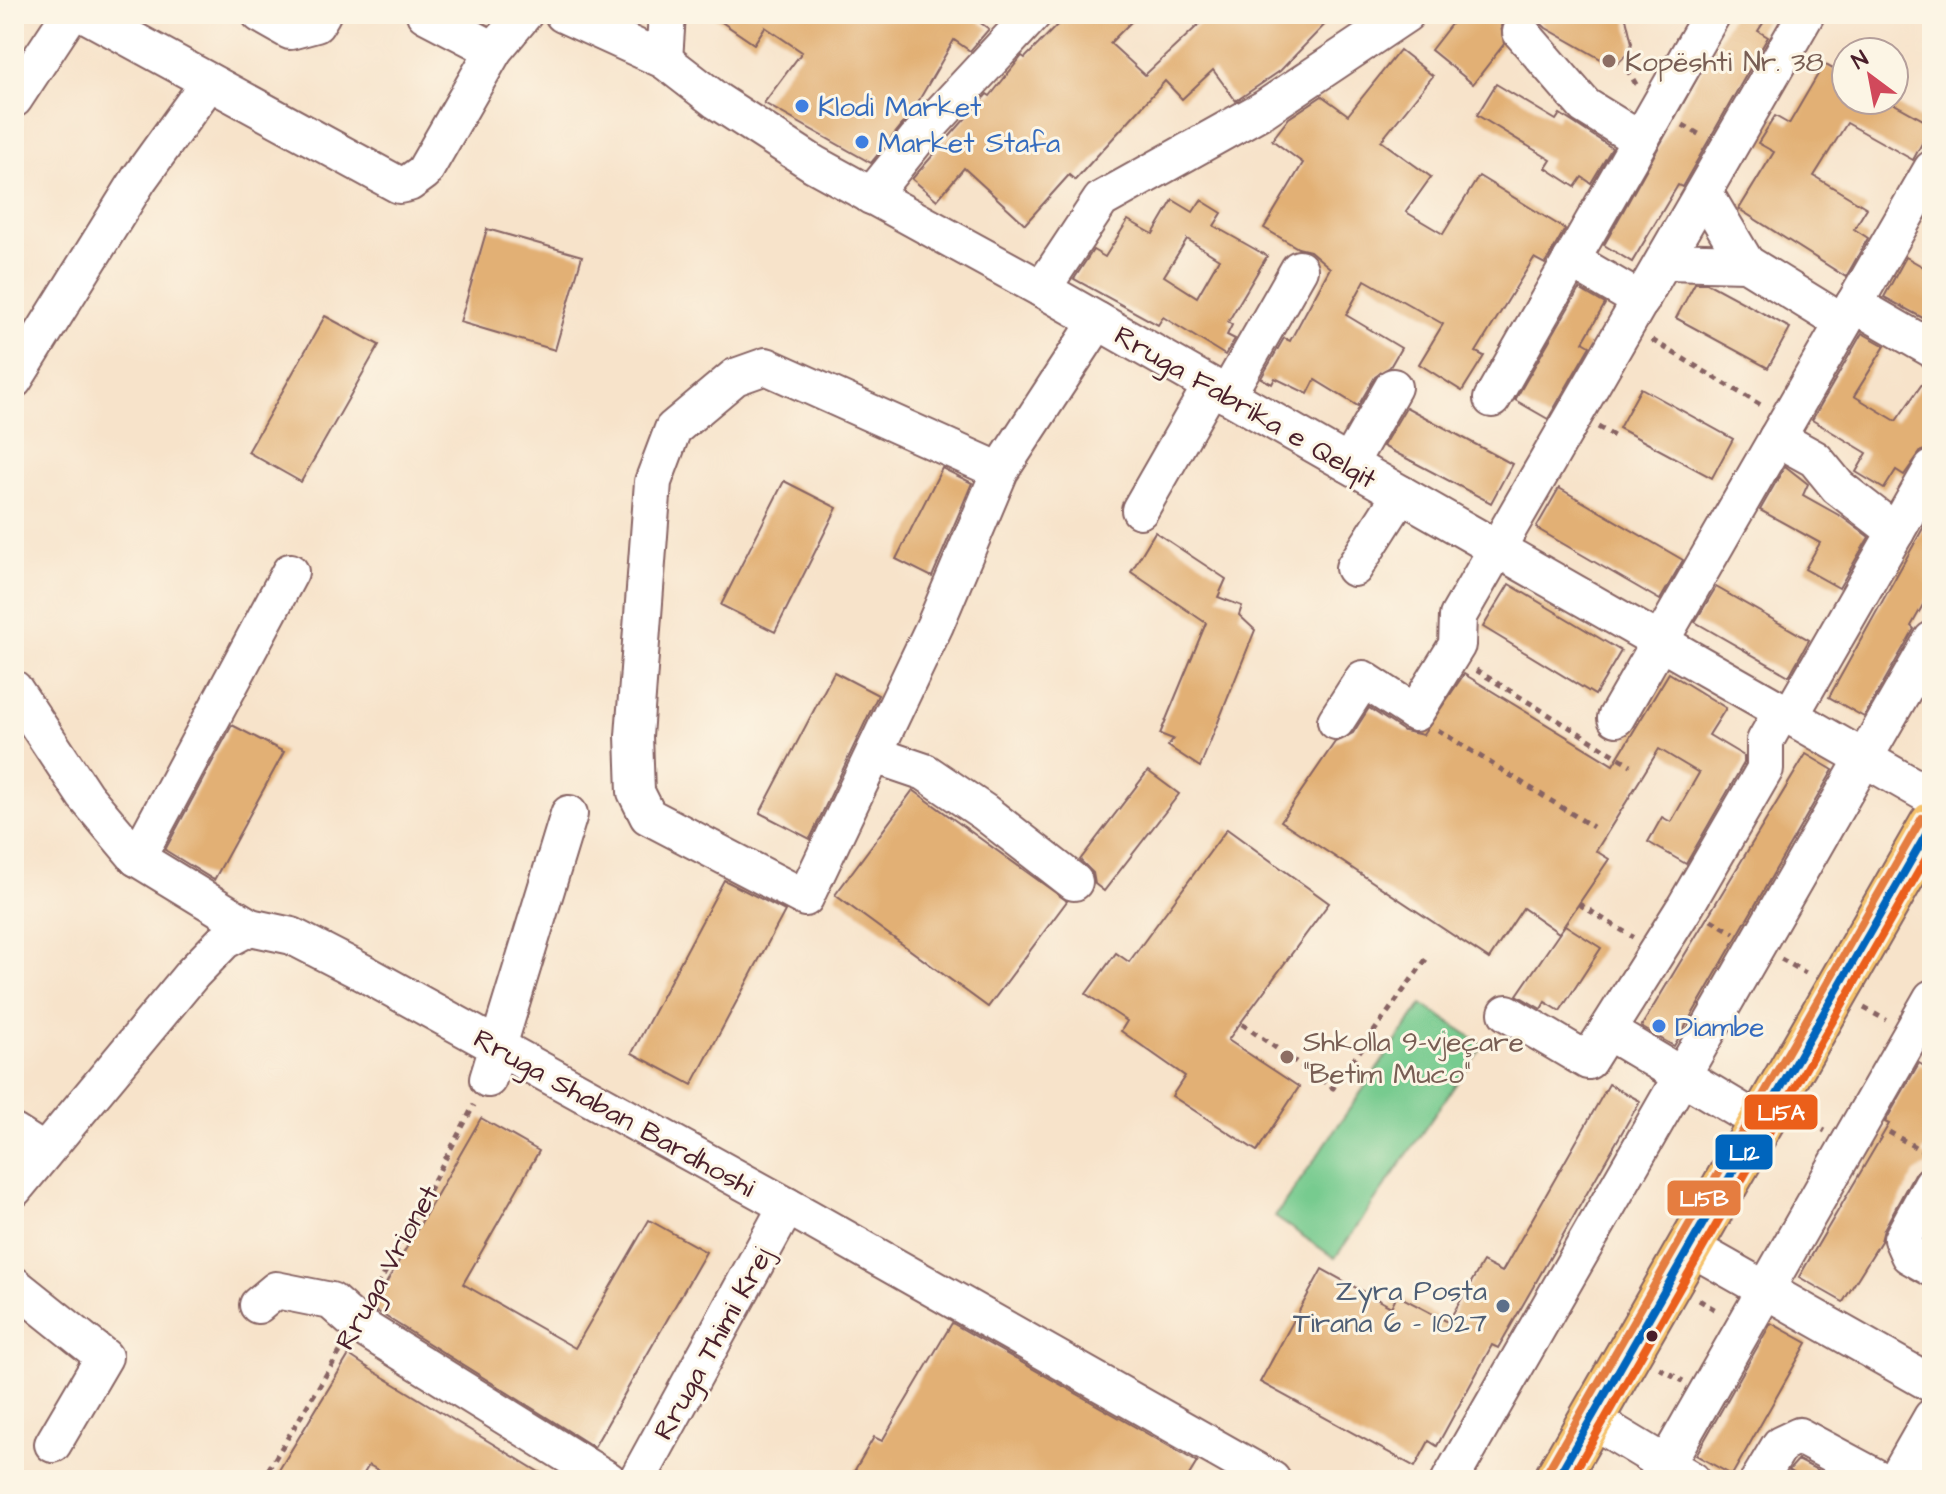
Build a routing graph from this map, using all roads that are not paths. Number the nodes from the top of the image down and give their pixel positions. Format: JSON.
{"nodes":[{"id":1,"x":70,"y":14,"type":"edge"},
{"id":2,"x":85,"y":14,"type":"edge"},
{"id":3,"x":260,"y":14,"type":"edge"},
{"id":4,"x":322,"y":14,"type":"edge"},
{"id":5,"x":425,"y":14,"type":"edge"},
{"id":6,"x":524,"y":14,"type":"edge"},
{"id":7,"x":563,"y":14,"type":"edge"},
{"id":8,"x":667,"y":14,"type":"edge"},
{"id":9,"x":1033,"y":14,"type":"edge"},
{"id":10,"x":1406,"y":14,"type":"edge"},
{"id":11,"x":1712,"y":14,"type":"edge"},
{"id":12,"x":1796,"y":17,"type":"edge"},
{"id":13,"x":1521,"y":32,"type":"dead end"},
{"id":14,"x":494,"y":50,"type":"junction"},
{"id":15,"x":664,"y":60,"type":"junction"},
{"id":16,"x":209,"y":82,"type":"junction"},
{"id":17,"x":14,"y":99,"type":"edge"},
{"id":18,"x":1646,"y":114,"type":"junction"},
{"id":19,"x":1932,"y":169,"type":"edge"},
{"id":20,"x":1704,"y":192,"type":"junction"},
{"id":21,"x":871,"y":196,"type":"junction"},
{"id":22,"x":1571,"y":260,"type":"junction"},
{"id":23,"x":1664,"y":261,"type":"junction"},
{"id":24,"x":1746,"y":263,"type":"junction"},
{"id":25,"x":1299,"y":269,"type":"dead end"},
{"id":26,"x":1042,"y":289,"type":"junction"},
{"id":27,"x":1634,"y":312,"type":"junction"},
{"id":28,"x":1848,"y":313,"type":"junction"},
{"id":29,"x":1098,"y":321,"type":"junction"},
{"id":30,"x":1932,"y":349,"type":"edge"},
{"id":31,"x":14,"y":380,"type":"edge"},
{"id":32,"x":1393,"y":387,"type":"dead end"},
{"id":33,"x":1219,"y":390,"type":"junction"},
{"id":34,"x":1492,"y":399,"type":"dead end"},
{"id":35,"x":1782,"y":429,"type":"junction"},
{"id":36,"x":1349,"y":464,"type":"junction"},
{"id":37,"x":1932,"y":469,"type":"edge"},
{"id":38,"x":1000,"y":471,"type":"junction"},
{"id":39,"x":1401,"y":494,"type":"junction"},
{"id":40,"x":1140,"y":510,"type":"dead end"},
{"id":41,"x":1896,"y":532,"type":"junction"},
{"id":42,"x":1499,"y":549,"type":"junction"},
{"id":43,"x":1354,"y":568,"type":"dead end"},
{"id":44,"x":290,"y":572,"type":"dead end"},
{"id":45,"x":1932,"y":640,"type":"edge"},
{"id":46,"x":1660,"y":641,"type":"junction"},
{"id":47,"x":14,"y":689,"type":"edge"},
{"id":48,"x":1786,"y":713,"type":"junction"},
{"id":49,"x":1336,"y":721,"type":"dead end"},
{"id":50,"x":1605,"y":730,"type":"road end"},
{"id":51,"x":875,"y":755,"type":"junction"},
{"id":52,"x":1865,"y":758,"type":"junction"},
{"id":53,"x":1932,"y":797,"type":"edge"},
{"id":54,"x":569,"y":814,"type":"dead end"},
{"id":55,"x":1932,"y":824,"type":"edge"},
{"id":56,"x":137,"y":858,"type":"junction"},
{"id":57,"x":1074,"y":882,"type":"dead end"},
{"id":58,"x":250,"y":927,"type":"junction"},
{"id":59,"x":1507,"y":1013,"type":"dead end"},
{"id":60,"x":1928,"y":1015,"type":"edge"},
{"id":61,"x":1597,"y":1046,"type":"junction"},
{"id":62,"x":492,"y":1063,"type":"junction"},
{"id":63,"x":1681,"y":1074,"type":"junction"},
{"id":64,"x":1761,"y":1123,"type":"junction"},
{"id":65,"x":29,"y":1143,"type":"edge"},
{"id":66,"x":1932,"y":1184,"type":"edge"},
{"id":67,"x":14,"y":1189,"type":"edge"},
{"id":68,"x":787,"y":1206,"type":"junction"},
{"id":69,"x":1690,"y":1247,"type":"junction"},
{"id":70,"x":1932,"y":1268,"type":"edge"},
{"id":71,"x":14,"y":1285,"type":"edge"},
{"id":72,"x":1766,"y":1290,"type":"junction"},
{"id":73,"x":258,"y":1305,"type":"dead end"},
{"id":74,"x":1932,"y":1384,"type":"edge"},
{"id":75,"x":1932,"y":1417,"type":"edge"},
{"id":76,"x":1591,"y":1419,"type":"junction"},
{"id":77,"x":53,"y":1444,"type":"dead end"},
{"id":78,"x":1229,"y":1469,"type":"edge"},
{"id":79,"x":1672,"y":1475,"type":"edge"},
{"id":80,"x":608,"y":1480,"type":"edge"},
{"id":81,"x":637,"y":1480,"type":"edge"},
{"id":82,"x":1272,"y":1480,"type":"edge"},
{"id":83,"x":1450,"y":1480,"type":"edge"},
{"id":84,"x":1556,"y":1480,"type":"edge"},
{"id":85,"x":1759,"y":1480,"type":"edge"},
{"id":86,"x":1881,"y":1480,"type":"edge"},
{"id":87,"x":1896,"y":1480,"type":"edge"}],
"edges":[{"from":1,"to":17,"type":"street"},
{"from":2,"to":16,"type":"street"},
{"from":3,"to":4,"type":"street"},
{"from":5,"to":14,"type":"street"},
{"from":6,"to":14,"type":"street"},
{"from":7,"to":15,"type":"street","name":"Rruga Fabrika e Qelqit"},
{"from":8,"to":15,"type":"street"},
{"from":9,"to":21,"type":"street"},
{"from":10,"to":26,"type":"street"},
{"from":11,"to":18,"type":"street"},
{"from":12,"to":20,"type":"street"},
{"from":13,"to":18,"type":"street"},
{"from":14,"to":16,"type":"street"},
{"from":15,"to":21,"type":"street","name":"Rruga Fabrika e Qelqit"},
{"from":16,"to":31,"type":"street"},
{"from":18,"to":22,"type":"street"},
{"from":19,"to":28,"type":"street"},
{"from":20,"to":23,"type":"street"},
{"from":20,"to":24,"type":"street"},
{"from":21,"to":26,"type":"street","name":"Rruga Fabrika e Qelqit"},
{"from":22,"to":27,"type":"street"},
{"from":22,"to":34,"type":"street"},
{"from":23,"to":24,"type":"street"},
{"from":23,"to":27,"type":"street"},
{"from":24,"to":28,"type":"street"},
{"from":25,"to":33,"type":"street"},
{"from":26,"to":29,"type":"street","name":"Rruga Fabrika e Qelqit"},
{"from":27,"to":42,"type":"street"},
{"from":28,"to":30,"type":"street"},
{"from":28,"to":35,"type":"street"},
{"from":29,"to":33,"type":"street","name":"Rruga Fabrika e Qelqit"},
{"from":29,"to":38,"type":"street"},
{"from":32,"to":36,"type":"street"},
{"from":33,"to":36,"type":"street","name":"Rruga Fabrika e Qelqit"},
{"from":33,"to":40,"type":"street"},
{"from":35,"to":41,"type":"street"},
{"from":35,"to":46,"type":"street"},
{"from":36,"to":39,"type":"street","name":"Rruga Fabrika e Qelqit"},
{"from":37,"to":41,"type":"street"},
{"from":38,"to":51,"type":"street"},
{"from":38,"to":51,"type":"street"},
{"from":39,"to":42,"type":"street","name":"Rruga Fabrika e Qelqit"},
{"from":39,"to":43,"type":"street"},
{"from":41,"to":48,"type":"street"},
{"from":42,"to":46,"type":"street","name":"Rruga Fabrika e Qelqit"},
{"from":42,"to":49,"type":"street"},
{"from":44,"to":56,"type":"street"},
{"from":45,"to":52,"type":"street"},
{"from":46,"to":48,"type":"street","name":"Rruga Fabrika e Qelqit"},
{"from":46,"to":50,"type":"street"},
{"from":47,"to":56,"type":"street","name":"Rruga Shaban Bardhoshi"},
{"from":48,"to":52,"type":"street","name":"Rruga Fabrika e Qelqit"},
{"from":48,"to":61,"type":"street"},
{"from":51,"to":57,"type":"street"},
{"from":52,"to":53,"type":"street","name":"Rruga Fabrika e Qelqit"},
{"from":52,"to":63,"type":"street"},
{"from":54,"to":62,"type":"street"},
{"from":55,"to":64,"type":"main road"},
{"from":56,"to":58,"type":"street","name":"Rruga Shaban Bardhoshi"},
{"from":58,"to":62,"type":"street","name":"Rruga Shaban Bardhoshi"},
{"from":58,"to":65,"type":"street"},
{"from":59,"to":61,"type":"street"},
{"from":60,"to":72,"type":"street"},
{"from":61,"to":63,"type":"street"},
{"from":62,"to":68,"type":"street","name":"Rruga Shaban Bardhoshi"},
{"from":63,"to":64,"type":"street"},
{"from":63,"to":83,"type":"street"},
{"from":64,"to":69,"type":"main road"},
{"from":65,"to":67,"type":"street"},
{"from":66,"to":70,"type":"street"},
{"from":68,"to":78,"type":"street","name":"Rruga Shaban Bardhoshi"},
{"from":68,"to":81,"type":"street","name":"Rruga Thimi Krej"},
{"from":69,"to":72,"type":"street"},
{"from":69,"to":76,"type":"main road"},
{"from":71,"to":77,"type":"street"},
{"from":72,"to":74,"type":"street"},
{"from":72,"to":79,"type":"street"},
{"from":73,"to":80,"type":"street"},
{"from":75,"to":87,"type":"street"},
{"from":76,"to":79,"type":"street"},
{"from":76,"to":84,"type":"main road"},
{"from":78,"to":82,"type":"street","name":"Rruga Shaban Bardhoshi"},
{"from":85,"to":86,"type":"street"}]}
